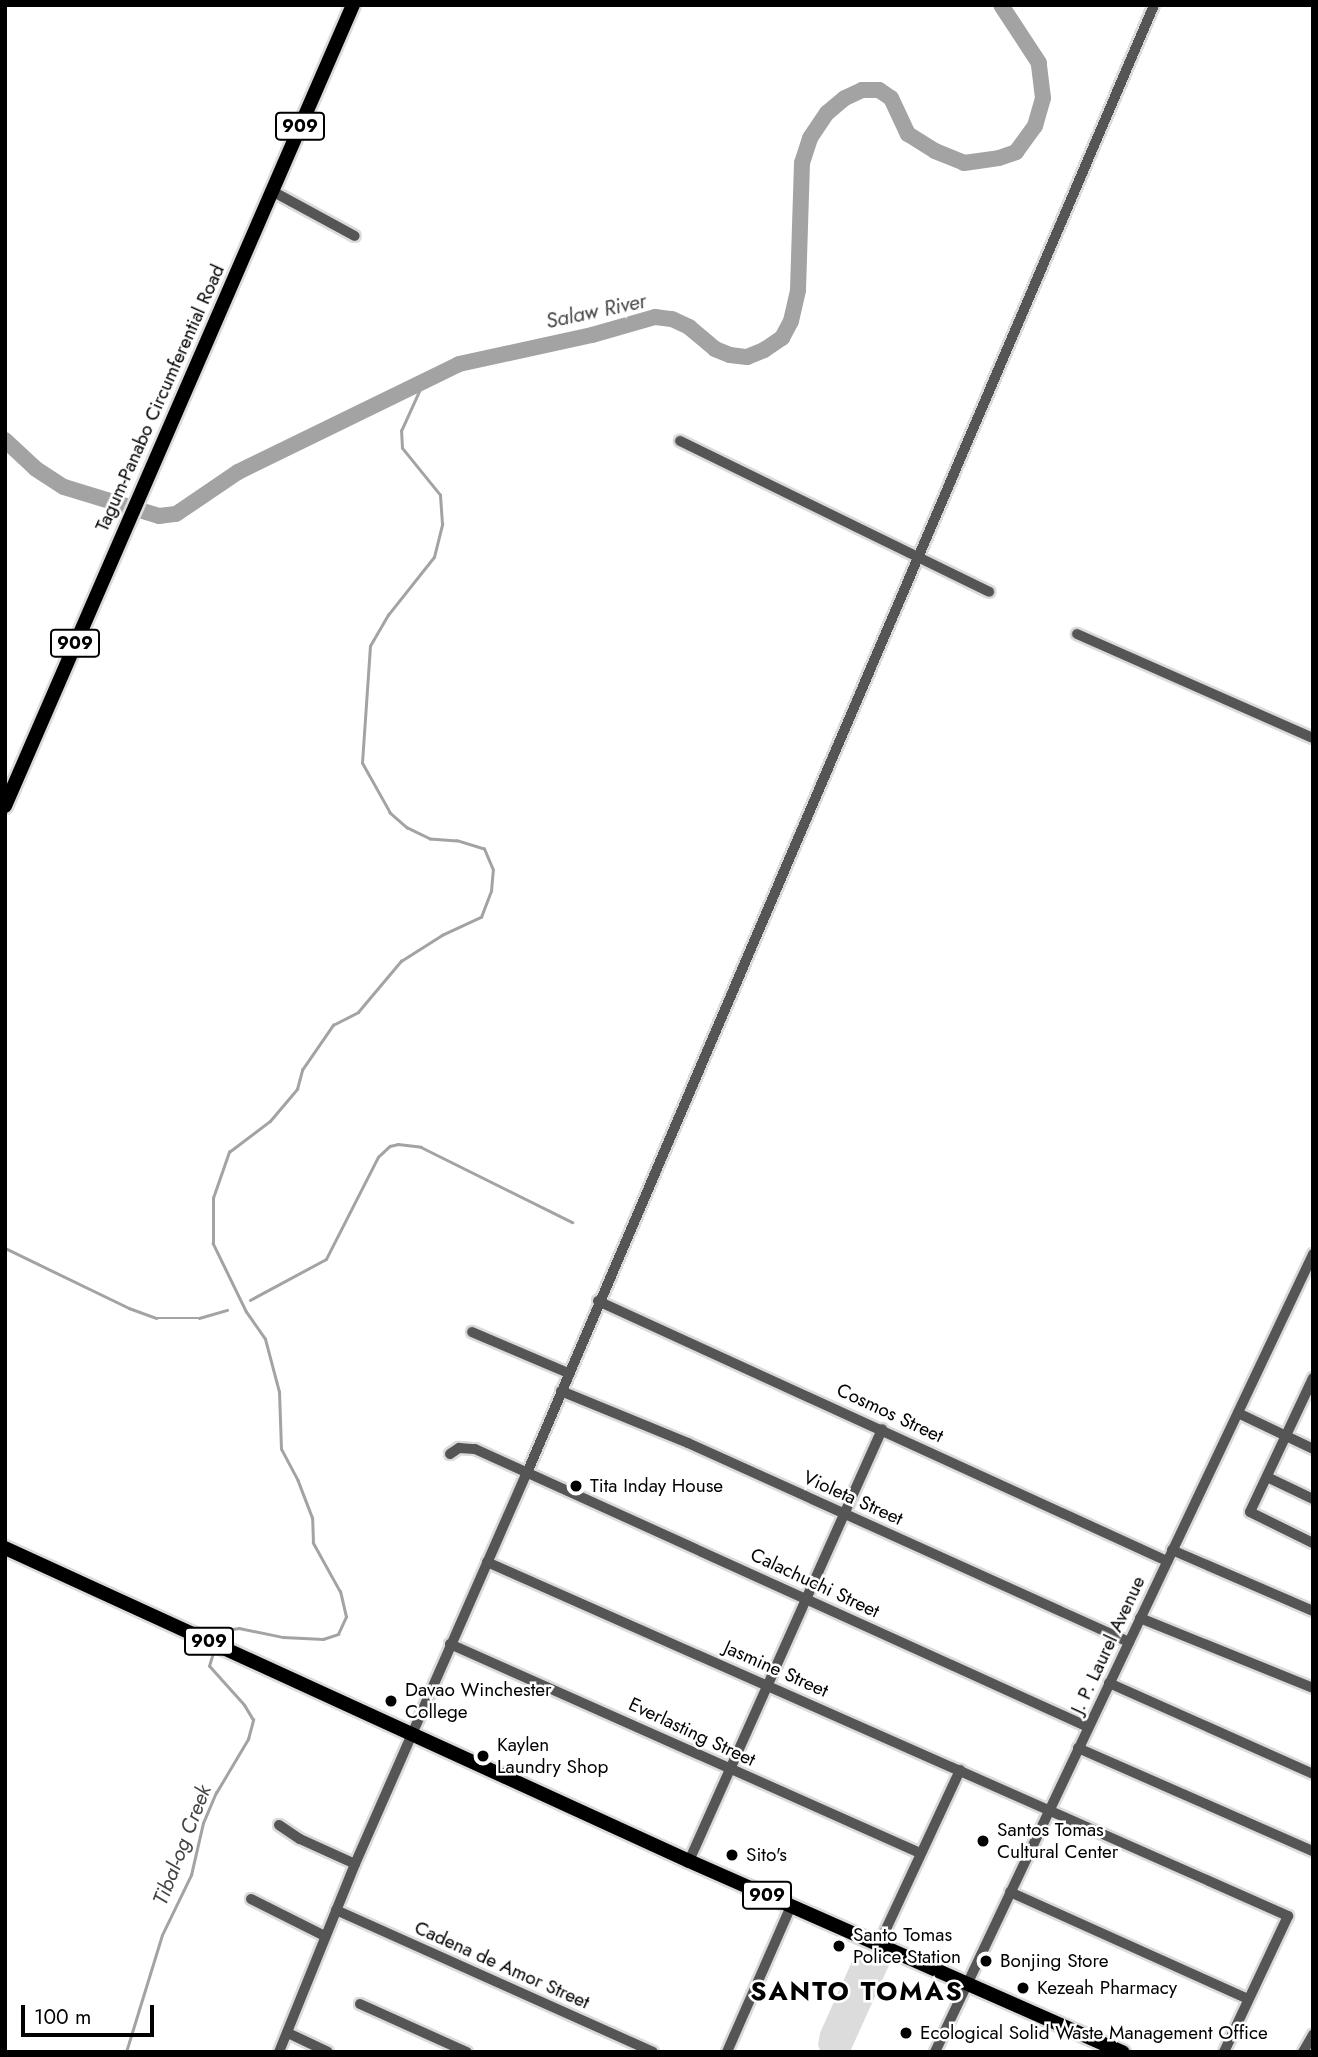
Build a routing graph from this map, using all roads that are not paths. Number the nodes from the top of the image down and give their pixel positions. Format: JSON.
{"nodes":[{"id":1,"x":353,"y":5,"type":"edge"},
{"id":2,"x":1154,"y":5,"type":"edge"},
{"id":3,"x":272,"y":191,"type":"junction"},
{"id":4,"x":355,"y":236,"type":"dead end"},
{"id":5,"x":680,"y":441,"type":"dead end"},
{"id":6,"x":918,"y":557,"type":"junction"},
{"id":7,"x":989,"y":592,"type":"dead end"},
{"id":8,"x":1077,"y":634,"type":"dead end"},
{"id":9,"x":1313,"y":738,"type":"edge"},
{"id":10,"x":5,"y":806,"type":"edge"},
{"id":11,"x":1313,"y":1254,"type":"edge"},
{"id":12,"x":598,"y":1301,"type":"junction"},
{"id":13,"x":472,"y":1332,"type":"dead end"},
{"id":14,"x":568,"y":1373,"type":"junction"},
{"id":15,"x":1313,"y":1378,"type":"edge"},
{"id":16,"x":561,"y":1391,"type":"junction"},
{"id":17,"x":1309,"y":1397,"type":"edge"},
{"id":18,"x":1237,"y":1413,"type":"junction"},
{"id":19,"x":882,"y":1429,"type":"junction"},
{"id":20,"x":1286,"y":1436,"type":"junction"},
{"id":21,"x":1313,"y":1449,"type":"edge"},
{"id":22,"x":450,"y":1454,"type":"dead end"},
{"id":23,"x":527,"y":1473,"type":"junction"},
{"id":24,"x":1266,"y":1477,"type":"junction"},
{"id":25,"x":1313,"y":1499,"type":"edge"},
{"id":26,"x":843,"y":1513,"type":"junction"},
{"id":27,"x":1313,"y":1543,"type":"edge"},
{"id":28,"x":5,"y":1548,"type":"edge"},
{"id":29,"x":1172,"y":1550,"type":"junction"},
{"id":30,"x":1167,"y":1561,"type":"junction"},
{"id":31,"x":488,"y":1562,"type":"junction"},
{"id":32,"x":806,"y":1598,"type":"junction"},
{"id":33,"x":1313,"y":1611,"type":"edge"},
{"id":34,"x":1140,"y":1618,"type":"junction"},
{"id":35,"x":1129,"y":1642,"type":"junction"},
{"id":36,"x":450,"y":1644,"type":"junction"},
{"id":37,"x":1109,"y":1683,"type":"junction"},
{"id":38,"x":769,"y":1684,"type":"junction"},
{"id":39,"x":1313,"y":1688,"type":"edge"},
{"id":40,"x":1088,"y":1727,"type":"junction"},
{"id":41,"x":413,"y":1733,"type":"junction"},
{"id":42,"x":1078,"y":1748,"type":"junction"},
{"id":43,"x":730,"y":1769,"type":"junction"},
{"id":44,"x":960,"y":1770,"type":"junction"},
{"id":45,"x":1313,"y":1774,"type":"edge"},
{"id":46,"x":1049,"y":1810,"type":"junction"},
{"id":47,"x":279,"y":1825,"type":"dead end"},
{"id":48,"x":1313,"y":1851,"type":"edge"},
{"id":49,"x":920,"y":1853,"type":"junction"},
{"id":50,"x":689,"y":1861,"type":"junction"},
{"id":51,"x":355,"y":1864,"type":"junction"},
{"id":52,"x":1010,"y":1892,"type":"junction"},
{"id":53,"x":251,"y":1899,"type":"dead end"},
{"id":54,"x":791,"y":1906,"type":"junction"},
{"id":55,"x":337,"y":1910,"type":"junction"},
{"id":56,"x":325,"y":1936,"type":"junction"},
{"id":57,"x":879,"y":1944,"type":"junction"},
{"id":58,"x":967,"y":1983,"type":"junction"},
{"id":59,"x":1248,"y":1999,"type":"junction"},
{"id":60,"x":360,"y":2004,"type":"dead end"},
{"id":61,"x":288,"y":2033,"type":"junction"},
{"id":62,"x":1313,"y":2035,"type":"edge"},
{"id":63,"x":279,"y":2052,"type":"edge"},
{"id":64,"x":328,"y":2052,"type":"edge"},
{"id":65,"x":467,"y":2052,"type":"edge"},
{"id":66,"x":653,"y":2052,"type":"edge"},
{"id":67,"x":727,"y":2052,"type":"edge"},
{"id":68,"x":935,"y":2052,"type":"edge"},
{"id":69,"x":1123,"y":2052,"type":"edge"},
{"id":70,"x":1224,"y":2052,"type":"edge"},
{"id":71,"x":1303,"y":2052,"type":"edge"}],
"edges":[{"from":1,"to":3,"type":"main road","name":"Tagum-Panabo Circumferential Road","number":"909"},
{"from":2,"to":6,"type":"street"},
{"from":3,"to":4,"type":"street"},
{"from":3,"to":10,"type":"main road","name":"Tagum-Panabo Circumferential Road","number":"909"},
{"from":5,"to":6,"type":"street"},
{"from":6,"to":7,"type":"street"},
{"from":6,"to":12,"type":"street"},
{"from":8,"to":9,"type":"street"},
{"from":11,"to":18,"type":"street","name":"J. P. Laurel Avenue"},
{"from":12,"to":14,"type":"street"},
{"from":12,"to":19,"type":"street","name":"Cosmos Street"},
{"from":13,"to":14,"type":"street"},
{"from":14,"to":16,"type":"street"},
{"from":15,"to":17,"type":"street"},
{"from":16,"to":23,"type":"street"},
{"from":16,"to":26,"type":"street","name":"Violeta Street"},
{"from":17,"to":20,"type":"street"},
{"from":18,"to":20,"type":"street"},
{"from":18,"to":29,"type":"street","name":"J. P. Laurel Avenue"},
{"from":19,"to":26,"type":"street"},
{"from":19,"to":30,"type":"street","name":"Cosmos Street"},
{"from":20,"to":21,"type":"street"},
{"from":20,"to":24,"type":"street"},
{"from":22,"to":23,"type":"street","name":"Calachuchi Street"},
{"from":23,"to":31,"type":"street"},
{"from":23,"to":32,"type":"street","name":"Calachuchi Street"},
{"from":24,"to":25,"type":"street"},
{"from":24,"to":27,"type":"street"},
{"from":26,"to":32,"type":"street"},
{"from":26,"to":35,"type":"street","name":"Violeta Street"},
{"from":28,"to":41,"type":"main road","number":"909"},
{"from":29,"to":30,"type":"street","name":"J. P. Laurel Avenue"},
{"from":29,"to":33,"type":"street"},
{"from":30,"to":34,"type":"street","name":"J. P. Laurel Avenue"},
{"from":31,"to":36,"type":"street"},
{"from":31,"to":38,"type":"street","name":"Jasmine Street"},
{"from":32,"to":38,"type":"street"},
{"from":32,"to":40,"type":"street","name":"Calachuchi Street"},
{"from":34,"to":35,"type":"street","name":"J. P. Laurel Avenue"},
{"from":34,"to":39,"type":"street"},
{"from":35,"to":37,"type":"street","name":"J. P. Laurel Avenue"},
{"from":36,"to":41,"type":"street"},
{"from":36,"to":43,"type":"street","name":"Everlasting Street"},
{"from":37,"to":40,"type":"street","name":"J. P. Laurel Avenue"},
{"from":37,"to":45,"type":"street"},
{"from":38,"to":43,"type":"street"},
{"from":38,"to":44,"type":"street","name":"Jasmine Street"},
{"from":40,"to":42,"type":"street","name":"J. P. Laurel Avenue"},
{"from":41,"to":50,"type":"main road","number":"909"},
{"from":41,"to":51,"type":"street"},
{"from":42,"to":46,"type":"street","name":"J. P. Laurel Avenue"},
{"from":42,"to":48,"type":"street"},
{"from":43,"to":49,"type":"street","name":"Everlasting Street"},
{"from":43,"to":50,"type":"street"},
{"from":44,"to":46,"type":"street","name":"Jasmine Street"},
{"from":44,"to":49,"type":"street"},
{"from":46,"to":52,"type":"street","name":"J. P. Laurel Avenue"},
{"from":46,"to":59,"type":"street","name":"Jasmine Street"},
{"from":47,"to":51,"type":"street"},
{"from":49,"to":57,"type":"street"},
{"from":50,"to":54,"type":"main road","number":"909"},
{"from":51,"to":55,"type":"street"},
{"from":52,"to":58,"type":"street","name":"J. P. Laurel Avenue"},
{"from":52,"to":59,"type":"street"},
{"from":53,"to":56,"type":"street"},
{"from":54,"to":57,"type":"main road","number":"909"},
{"from":54,"to":67,"type":"street"},
{"from":55,"to":56,"type":"street"},
{"from":55,"to":66,"type":"street","name":"Cadena de Amor Street"},
{"from":56,"to":61,"type":"street"},
{"from":57,"to":58,"type":"main road","number":"909"},
{"from":58,"to":68,"type":"street","name":"J. P. Laurel Avenue"},
{"from":58,"to":69,"type":"main road","number":"909"},
{"from":59,"to":70,"type":"street"},
{"from":60,"to":65,"type":"street"},
{"from":61,"to":63,"type":"street"},
{"from":61,"to":64,"type":"street"},
{"from":62,"to":71,"type":"street"}]}
